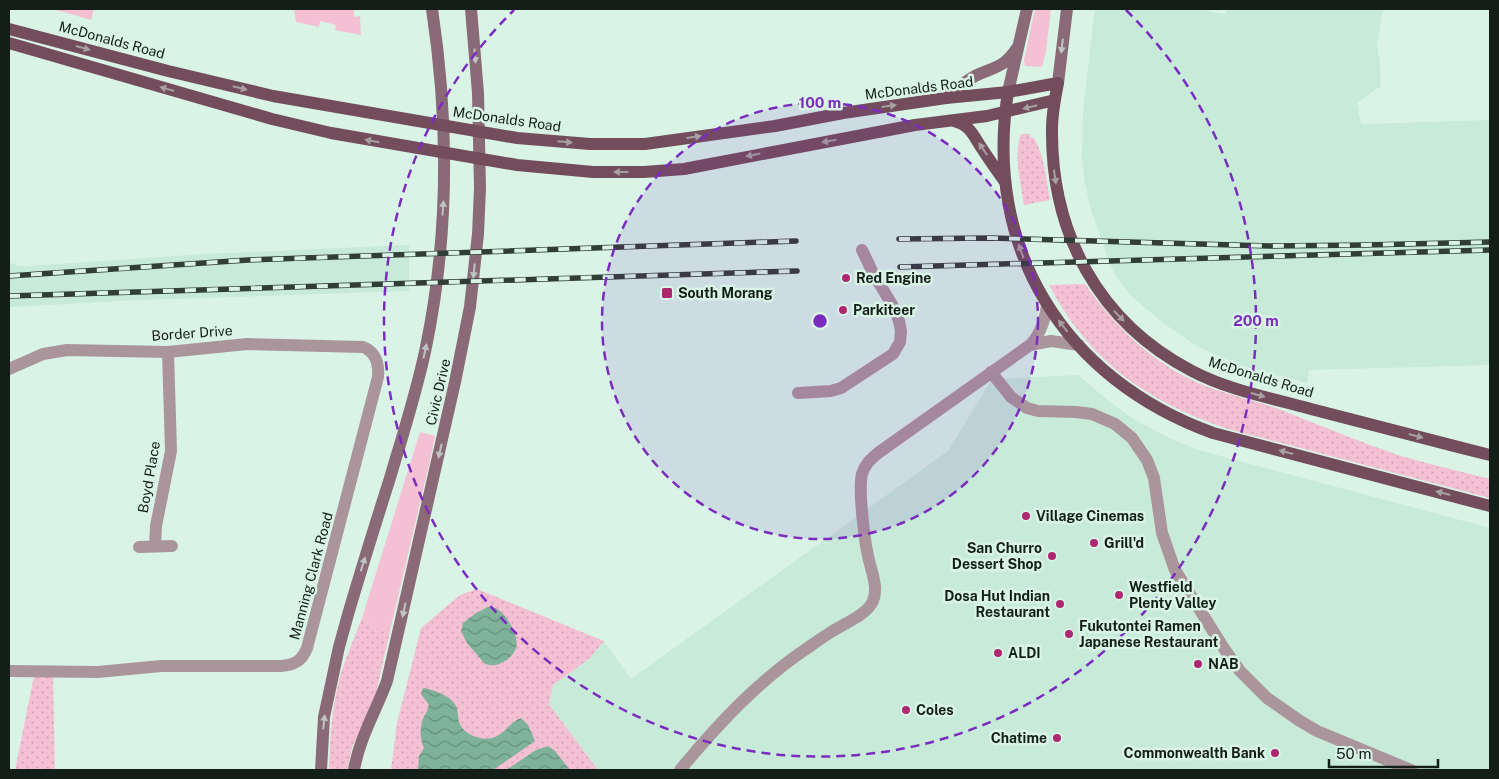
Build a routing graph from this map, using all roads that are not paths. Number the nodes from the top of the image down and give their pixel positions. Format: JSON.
{"nodes":[{"id":1,"x":432,"y":9,"type":"edge"},
{"id":2,"x":471,"y":9,"type":"edge"},
{"id":3,"x":1027,"y":9,"type":"edge"},
{"id":4,"x":1067,"y":9,"type":"edge"},
{"id":5,"x":9,"y":28,"type":"edge"},
{"id":6,"x":9,"y":43,"type":"edge"},
{"id":7,"x":1017,"y":48,"type":"junction"},
{"id":8,"x":1058,"y":83,"type":"junction"},
{"id":9,"x":1008,"y":92,"type":"junction"},
{"id":10,"x":946,"y":98,"type":"junction"},
{"id":11,"x":1055,"y":100,"type":"junction"},
{"id":12,"x":1005,"y":113,"type":"junction"},
{"id":13,"x":953,"y":121,"type":"junction"},
{"id":14,"x":444,"y":125,"type":"junction"},
{"id":15,"x":480,"y":131,"type":"junction"},
{"id":16,"x":445,"y":153,"type":"junction"},
{"id":17,"x":480,"y":159,"type":"junction"},
{"id":18,"x":1007,"y":184,"type":"junction"},
{"id":19,"x":862,"y":250,"type":"dead end"},
{"id":20,"x":1047,"y":305,"type":"junction"},
{"id":21,"x":1030,"y":345,"type":"junction"},
{"id":22,"x":1079,"y":345,"type":"junction"},
{"id":23,"x":168,"y":352,"type":"junction"},
{"id":24,"x":376,"y":358,"type":"joint"},
{"id":25,"x":9,"y":369,"type":"edge"},
{"id":26,"x":991,"y":372,"type":"junction"},
{"id":27,"x":798,"y":393,"type":"dead end"},
{"id":28,"x":1490,"y":455,"type":"edge"},
{"id":29,"x":1490,"y":506,"type":"edge"},
{"id":30,"x":155,"y":546,"type":"junction"},
{"id":31,"x":172,"y":546,"type":"dead end"},
{"id":32,"x":139,"y":547,"type":"dead end"},
{"id":33,"x":9,"y":671,"type":"edge"},
{"id":34,"x":321,"y":770,"type":"edge"},
{"id":35,"x":354,"y":770,"type":"edge"},
{"id":36,"x":680,"y":770,"type":"edge"},
{"id":37,"x":1411,"y":770,"type":"edge"}],
"edges":[{"from":1,"to":14,"type":"main road","name":"Civic Drive"},
{"from":2,"to":15,"type":"main road","name":"Civic Drive","one_way":true},
{"from":3,"to":7,"type":"main road"},
{"from":4,"to":8,"type":"main road","one_way":true},
{"from":5,"to":14,"type":"main road","name":"McDonalds Road","one_way":true},
{"from":16,"to":6,"type":"main road","one_way":true},
{"from":7,"to":9,"type":"main road"},
{"from":7,"to":10,"type":"main road"},
{"from":8,"to":9,"type":"main road","name":"McDonalds Road"},
{"from":8,"to":11,"type":"main road","name":"McDonalds Road"},
{"from":9,"to":10,"type":"main road","name":"McDonalds Road"},
{"from":9,"to":12,"type":"main road"},
{"from":15,"to":10,"type":"main road","name":"McDonalds Road","one_way":true},
{"from":11,"to":12,"type":"main road","one_way":true},
{"from":11,"to":28,"type":"main road","name":"McDonalds Road","one_way":true},
{"from":12,"to":13,"type":"main road"},
{"from":12,"to":18,"type":"main road"},
{"from":13,"to":17,"type":"main road","one_way":true},
{"from":18,"to":13,"type":"main road","one_way":true},
{"from":14,"to":15,"type":"main road","name":"McDonalds Road"},
{"from":14,"to":16,"type":"main road","name":"Civic Drive"},
{"from":15,"to":17,"type":"main road","name":"Civic Drive"},
{"from":16,"to":17,"type":"main road"},
{"from":34,"to":16,"type":"main road","name":"Civic Drive","one_way":true},
{"from":17,"to":35,"type":"main road","name":"Civic Drive","one_way":true},
{"from":20,"to":18,"type":"main road","one_way":true},
{"from":19,"to":27,"type":"street"},
{"from":20,"to":21,"type":"street"},
{"from":22,"to":20,"type":"main road","one_way":true},
{"from":21,"to":22,"type":"street"},
{"from":21,"to":26,"type":"street"},
{"from":29,"to":22,"type":"main road","one_way":true},
{"from":23,"to":24,"type":"street","name":"Border Drive"},
{"from":23,"to":25,"type":"street","name":"Border Drive"},
{"from":23,"to":30,"type":"street","name":"Boyd Place"},
{"from":24,"to":33,"type":"street","name":"Manning Clark Road"},
{"from":26,"to":36,"type":"street"},
{"from":26,"to":37,"type":"street"},
{"from":30,"to":31,"type":"street"},
{"from":30,"to":32,"type":"street"}]}
